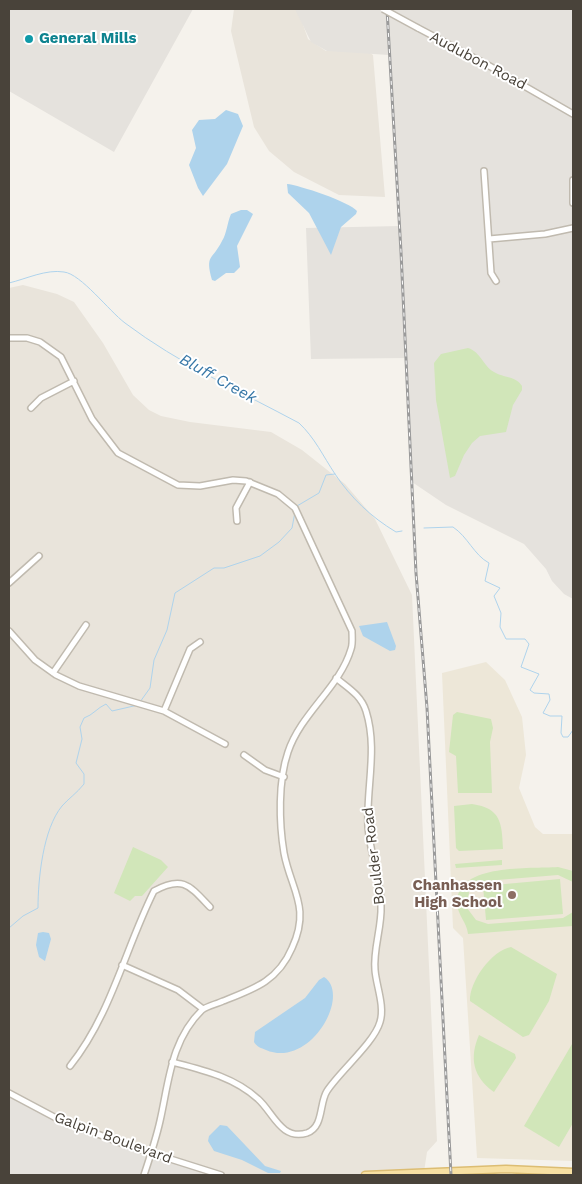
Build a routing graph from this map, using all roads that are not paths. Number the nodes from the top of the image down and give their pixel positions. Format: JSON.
{"nodes":[{"id":1,"x":383,"y":9,"type":"edge"},
{"id":2,"x":573,"y":114,"type":"edge"},
{"id":3,"x":484,"y":171,"type":"dead end"},
{"id":4,"x":573,"y":180,"type":"edge"},
{"id":5,"x":573,"y":203,"type":"edge"},
{"id":6,"x":573,"y":228,"type":"edge"},
{"id":7,"x":489,"y":239,"type":"junction"},
{"id":8,"x":496,"y":281,"type":"dead end"},
{"id":9,"x":9,"y":338,"type":"edge"},
{"id":10,"x":74,"y":381,"type":"junction"},
{"id":11,"x":31,"y":408,"type":"dead end"},
{"id":12,"x":250,"y":482,"type":"junction"},
{"id":13,"x":237,"y":521,"type":"dead end"},
{"id":14,"x":39,"y":556,"type":"dead end"},
{"id":15,"x":9,"y":583,"type":"edge"},
{"id":16,"x":86,"y":625,"type":"dead end"},
{"id":17,"x":9,"y":631,"type":"edge"},
{"id":18,"x":200,"y":642,"type":"dead end"},
{"id":19,"x":53,"y":673,"type":"junction"},
{"id":20,"x":336,"y":678,"type":"junction"},
{"id":21,"x":164,"y":711,"type":"junction"},
{"id":22,"x":225,"y":744,"type":"dead end"},
{"id":23,"x":244,"y":755,"type":"dead end"},
{"id":24,"x":284,"y":777,"type":"junction"},
{"id":25,"x":210,"y":907,"type":"dead end"},
{"id":26,"x":122,"y":965,"type":"junction"},
{"id":27,"x":204,"y":1009,"type":"junction"},
{"id":28,"x":172,"y":1062,"type":"junction"},
{"id":29,"x":70,"y":1066,"type":"dead end"},
{"id":30,"x":9,"y":1093,"type":"edge"},
{"id":31,"x":152,"y":1153,"type":"junction"},
{"id":32,"x":573,"y":1172,"type":"edge"},
{"id":33,"x":144,"y":1175,"type":"edge"},
{"id":34,"x":221,"y":1175,"type":"edge"},
{"id":35,"x":365,"y":1175,"type":"edge"}],
"edges":[{"from":1,"to":2,"type":"street","name":"Audubon Road","bridge":true},
{"from":3,"to":7,"type":"street"},
{"from":4,"to":5,"type":"street"},
{"from":6,"to":7,"type":"street"},
{"from":7,"to":8,"type":"street"},
{"from":9,"to":10,"type":"street"},
{"from":10,"to":11,"type":"street"},
{"from":10,"to":12,"type":"street"},
{"from":12,"to":13,"type":"street"},
{"from":12,"to":20,"type":"street"},
{"from":14,"to":15,"type":"street"},
{"from":16,"to":19,"type":"street"},
{"from":17,"to":19,"type":"street"},
{"from":18,"to":21,"type":"street"},
{"from":19,"to":21,"type":"street"},
{"from":20,"to":24,"type":"street"},
{"from":20,"to":28,"type":"street","name":"Boulder Road"},
{"from":21,"to":22,"type":"street"},
{"from":23,"to":24,"type":"street"},
{"from":24,"to":27,"type":"street"},
{"from":25,"to":26,"type":"street"},
{"from":26,"to":27,"type":"street"},
{"from":26,"to":29,"type":"street"},
{"from":27,"to":28,"type":"street"},
{"from":28,"to":31,"type":"street"},
{"from":30,"to":31,"type":"street","name":"Galpin Boulevard"},
{"from":31,"to":33,"type":"street"},
{"from":31,"to":34,"type":"street","name":"Galpin Boulevard"},
{"from":32,"to":35,"type":"main road"}]}
